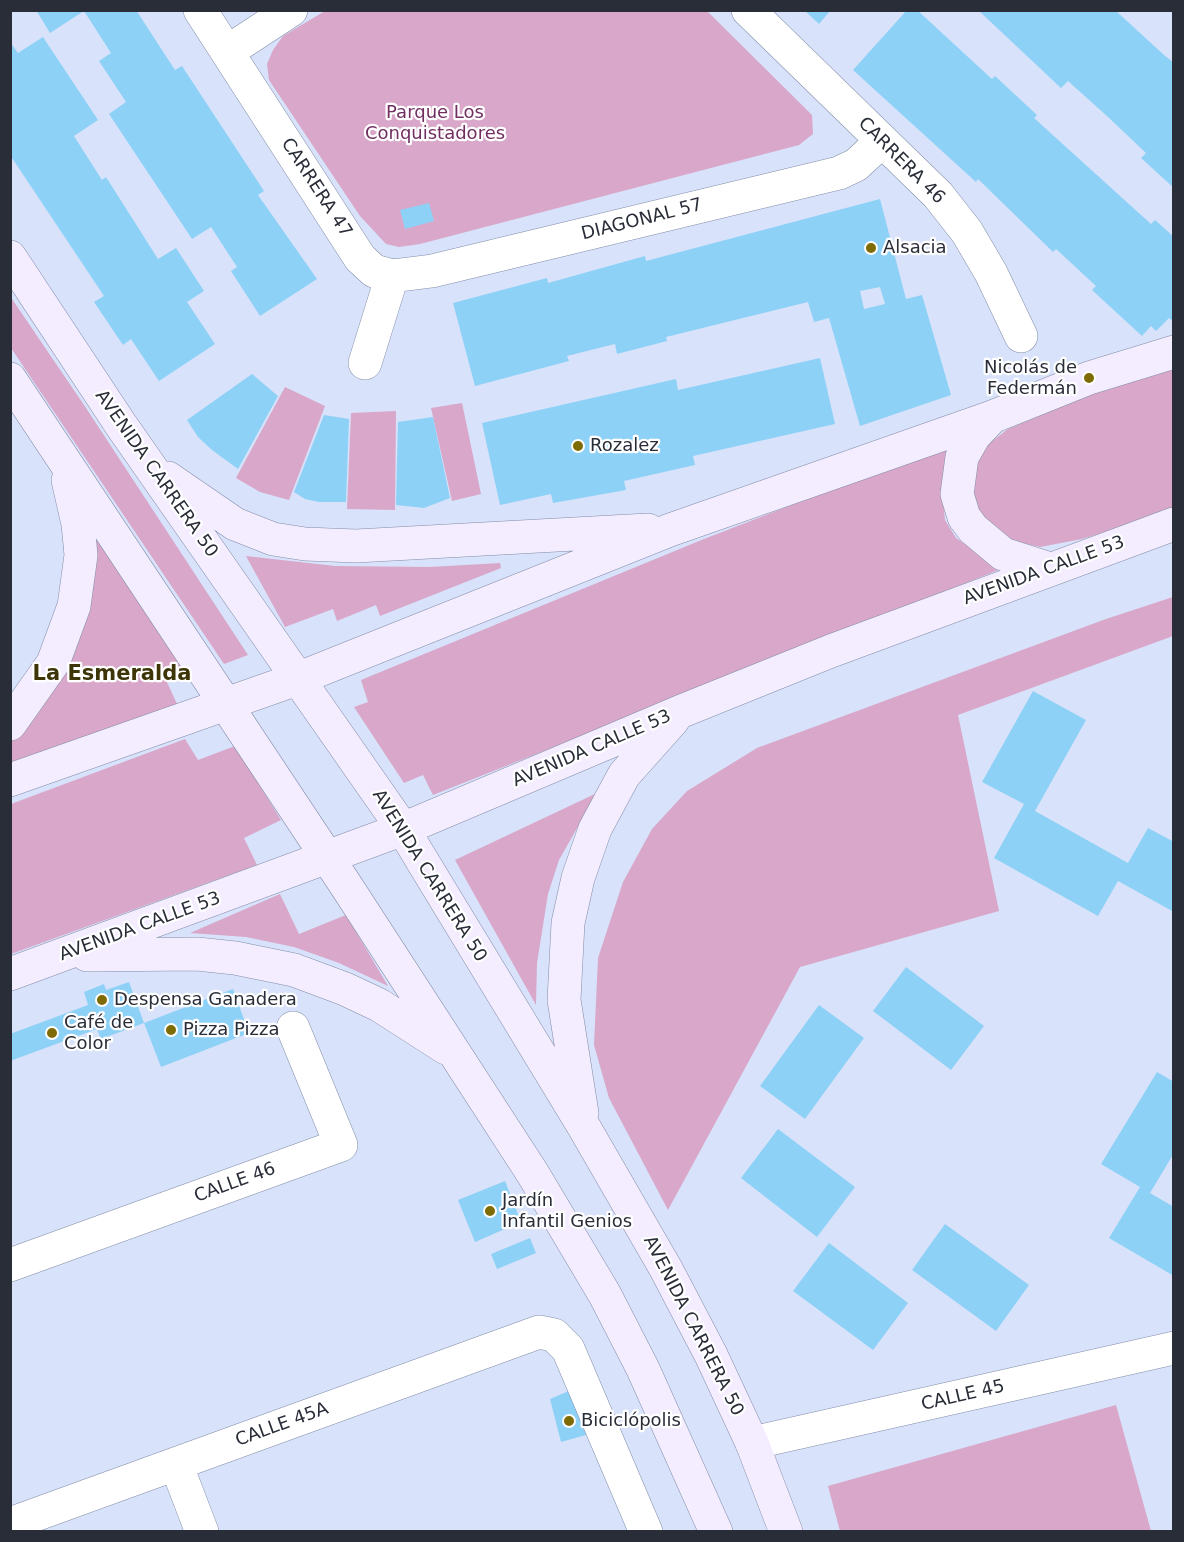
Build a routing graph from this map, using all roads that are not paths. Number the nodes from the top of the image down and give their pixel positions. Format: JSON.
{"nodes":[{"id":1,"x":200,"y":10,"type":"edge"},
{"id":2,"x":291,"y":10,"type":"edge"},
{"id":3,"x":748,"y":10,"type":"edge"},
{"id":4,"x":227,"y":52,"type":"junction"},
{"id":5,"x":882,"y":141,"type":"junction"},
{"id":6,"x":10,"y":257,"type":"edge"},
{"id":7,"x":392,"y":276,"type":"junction"},
{"id":8,"x":1021,"y":336,"type":"dead end"},
{"id":9,"x":1173,"y":352,"type":"edge"},
{"id":10,"x":365,"y":363,"type":"dead end"},
{"id":11,"x":10,"y":379,"type":"edge"},
{"id":12,"x":992,"y":417,"type":"junction"},
{"id":13,"x":62,"y":455,"type":"junction"},
{"id":14,"x":146,"y":461,"type":"junction"},
{"id":15,"x":1173,"y":524,"type":"edge"},
{"id":16,"x":670,"y":530,"type":"junction"},
{"id":17,"x":1050,"y":569,"type":"junction"},
{"id":18,"x":297,"y":679,"type":"junction"},
{"id":19,"x":225,"y":703,"type":"junction"},
{"id":20,"x":682,"y":711,"type":"junction"},
{"id":21,"x":10,"y":724,"type":"edge"},
{"id":22,"x":10,"y":780,"type":"edge"},
{"id":23,"x":403,"y":829,"type":"junction"},
{"id":24,"x":327,"y":857,"type":"junction"},
{"id":25,"x":64,"y":955,"type":"junction"},
{"id":26,"x":10,"y":974,"type":"edge"},
{"id":27,"x":293,"y":1028,"type":"dead end"},
{"id":28,"x":457,"y":1057,"type":"junction"},
{"id":29,"x":584,"y":1127,"type":"junction"},
{"id":30,"x":10,"y":1265,"type":"edge"},
{"id":31,"x":1173,"y":1348,"type":"edge"},
{"id":32,"x":752,"y":1443,"type":"junction"},
{"id":33,"x":176,"y":1464,"type":"junction"},
{"id":34,"x":10,"y":1524,"type":"edge"},
{"id":35,"x":202,"y":1532,"type":"edge"},
{"id":36,"x":646,"y":1532,"type":"edge"},
{"id":37,"x":716,"y":1532,"type":"edge"},
{"id":38,"x":786,"y":1532,"type":"edge"}],
"edges":[{"from":1,"to":4,"type":"street","name":"CARRERA 47"},
{"from":2,"to":4,"type":"street"},
{"from":3,"to":5,"type":"street","name":"CARRERA 46"},
{"from":4,"to":7,"type":"street","name":"CARRERA 47"},
{"from":5,"to":7,"type":"street","name":"DIAGONAL 57"},
{"from":5,"to":8,"type":"street","name":"CARRERA 46"},
{"from":6,"to":14,"type":"main road","name":"AVENIDA CARRERA 50"},
{"from":7,"to":10,"type":"street"},
{"from":9,"to":12,"type":"main road"},
{"from":11,"to":13,"type":"main road"},
{"from":12,"to":16,"type":"main road"},
{"from":12,"to":17,"type":"main road"},
{"from":13,"to":19,"type":"main road"},
{"from":13,"to":21,"type":"main road"},
{"from":14,"to":16,"type":"main road"},
{"from":14,"to":18,"type":"main road","name":"AVENIDA CARRERA 50"},
{"from":15,"to":17,"type":"main road","name":"AVENIDA CALLE 53"},
{"from":16,"to":18,"type":"main road"},
{"from":17,"to":20,"type":"main road","name":"AVENIDA CALLE 53"},
{"from":18,"to":19,"type":"main road"},
{"from":18,"to":23,"type":"main road","name":"AVENIDA CARRERA 50"},
{"from":19,"to":22,"type":"main road"},
{"from":19,"to":24,"type":"main road"},
{"from":20,"to":23,"type":"main road","name":"AVENIDA CALLE 53"},
{"from":20,"to":29,"type":"main road"},
{"from":23,"to":24,"type":"main road","name":"AVENIDA CALLE 53"},
{"from":23,"to":29,"type":"main road","name":"AVENIDA CARRERA 50"},
{"from":24,"to":25,"type":"main road","name":"AVENIDA CALLE 53"},
{"from":24,"to":28,"type":"main road"},
{"from":25,"to":26,"type":"main road","name":"AVENIDA CALLE 53"},
{"from":25,"to":28,"type":"main road"},
{"from":27,"to":30,"type":"street","name":"CALLE 46"},
{"from":28,"to":37,"type":"main road"},
{"from":29,"to":32,"type":"main road","name":"AVENIDA CARRERA 50"},
{"from":31,"to":32,"type":"street","name":"CALLE 45"},
{"from":32,"to":38,"type":"main road","name":"AVENIDA CARRERA 50"},
{"from":33,"to":34,"type":"street","name":"CALLE 45A"},
{"from":33,"to":35,"type":"street"},
{"from":33,"to":36,"type":"street","name":"CALLE 45A"}]}
